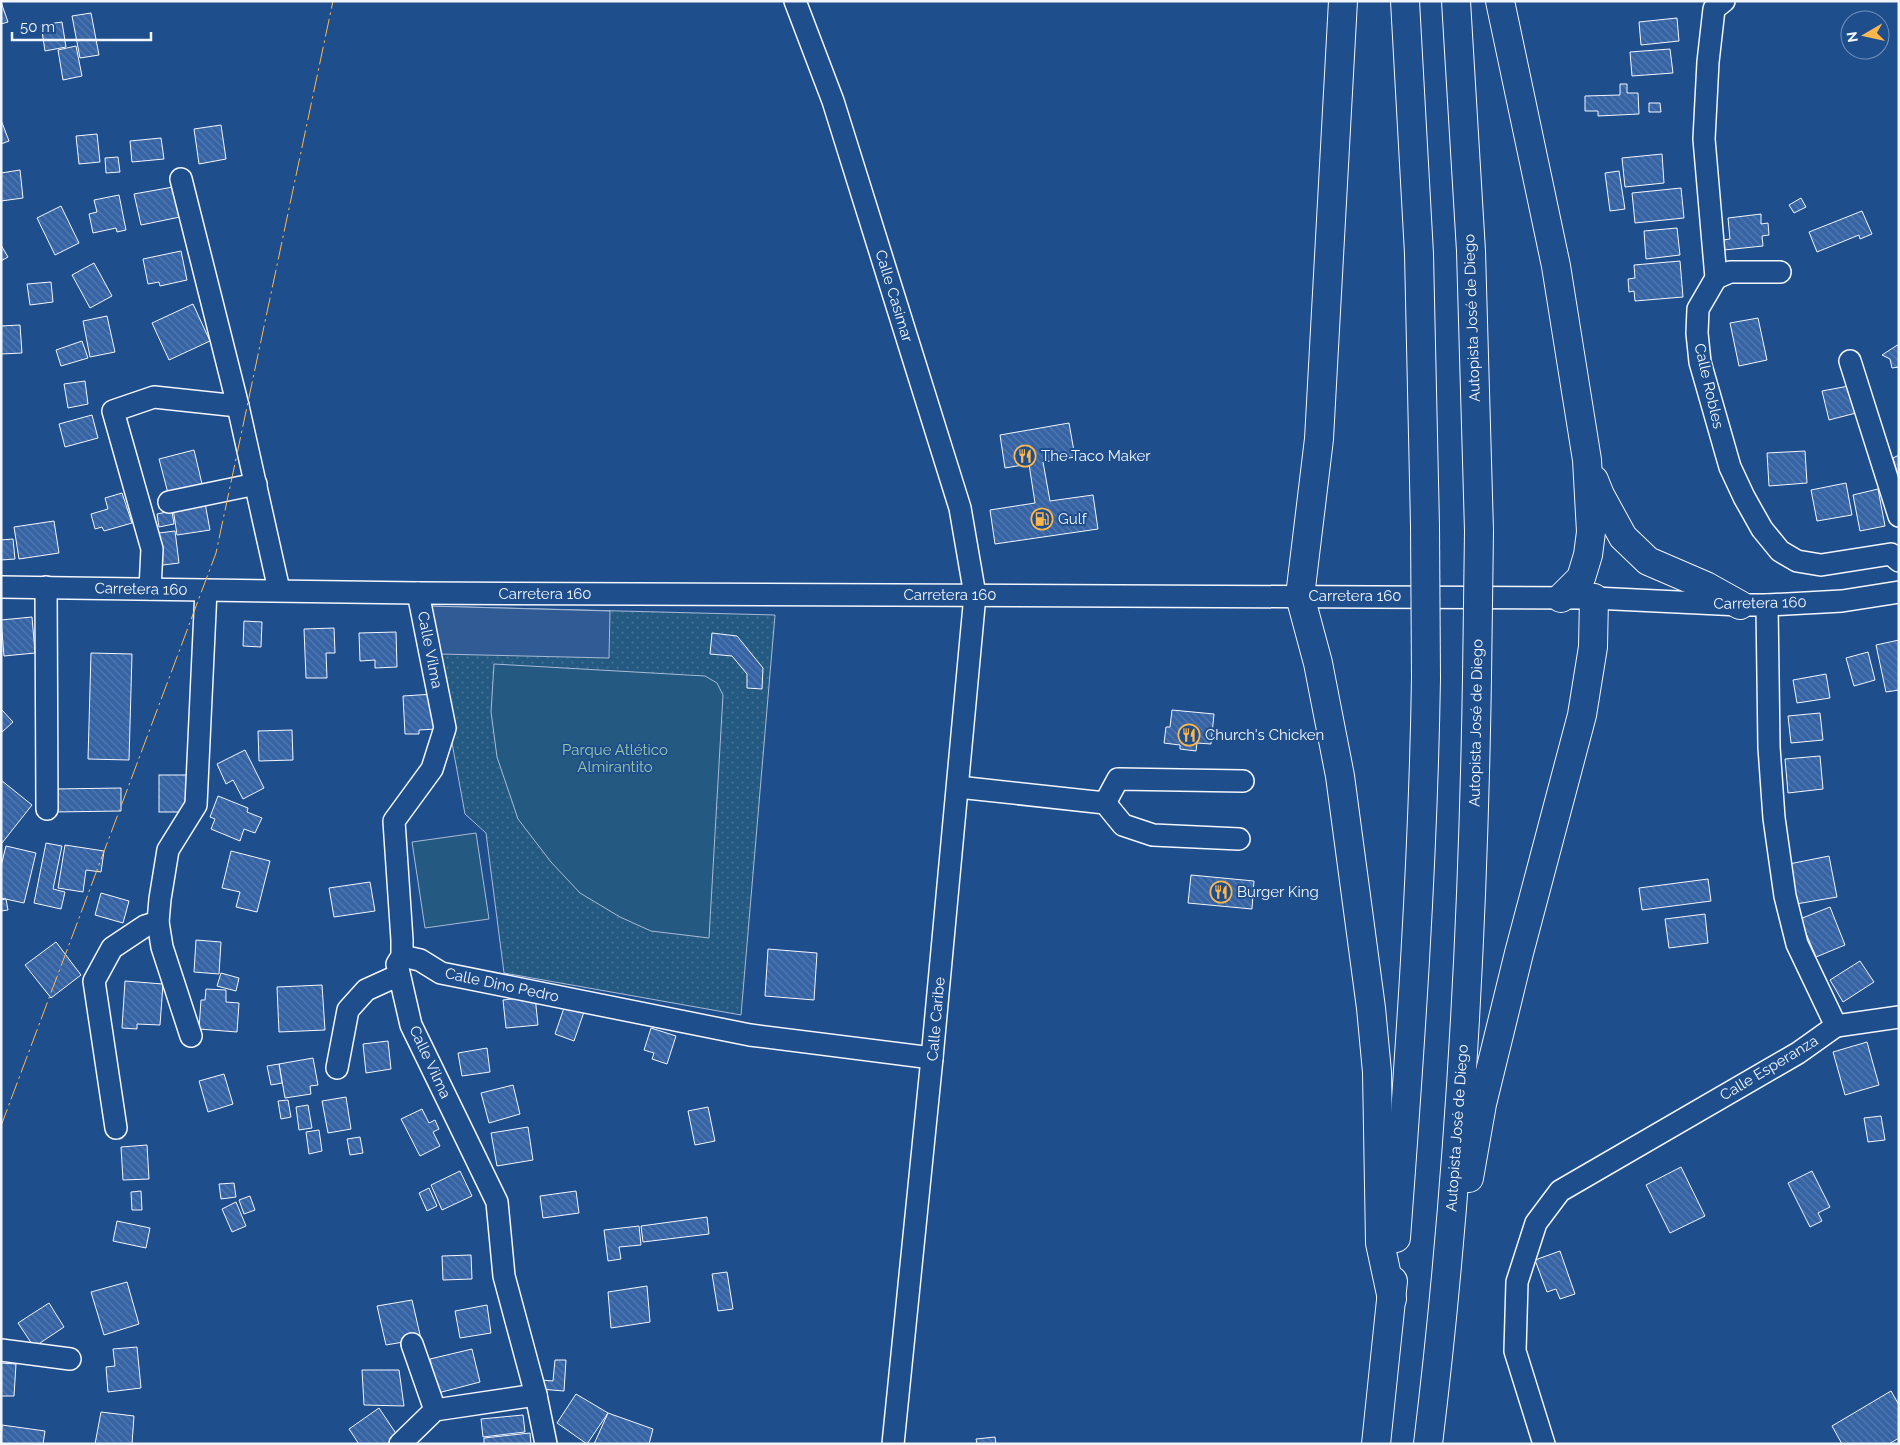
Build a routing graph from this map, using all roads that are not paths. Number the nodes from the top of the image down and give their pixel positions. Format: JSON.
{"nodes":[{"id":1,"x":795,"y":1,"type":"edge"},
{"id":2,"x":1344,"y":1,"type":"edge"},
{"id":3,"x":1405,"y":1,"type":"edge"},
{"id":4,"x":1456,"y":1,"type":"edge"},
{"id":5,"x":1500,"y":1,"type":"edge"},
{"id":6,"x":1724,"y":1,"type":"edge"},
{"id":7,"x":181,"y":179,"type":"dead end"},
{"id":8,"x":1780,"y":272,"type":"dead end"},
{"id":9,"x":1716,"y":278,"type":"junction"},
{"id":10,"x":1850,"y":361,"type":"dead end"},
{"id":11,"x":238,"y":406,"type":"junction"},
{"id":12,"x":1587,"y":460,"type":"junction"},
{"id":13,"x":256,"y":484,"type":"junction"},
{"id":14,"x":169,"y":502,"type":"dead end"},
{"id":15,"x":1899,"y":516,"type":"edge"},
{"id":16,"x":1899,"y":561,"type":"edge"},
{"id":17,"x":1,"y":586,"type":"edge"},
{"id":18,"x":46,"y":587,"type":"junction"},
{"id":19,"x":150,"y":589,"type":"junction"},
{"id":20,"x":206,"y":590,"type":"junction"},
{"id":21,"x":279,"y":590,"type":"junction"},
{"id":22,"x":1899,"y":592,"type":"edge"},
{"id":23,"x":418,"y":593,"type":"junction"},
{"id":24,"x":975,"y":595,"type":"junction"},
{"id":25,"x":1300,"y":596,"type":"junction"},
{"id":26,"x":1561,"y":598,"type":"junction"},
{"id":27,"x":1594,"y":598,"type":"junction"},
{"id":28,"x":1754,"y":605,"type":"junction"},
{"id":29,"x":1243,"y":781,"type":"dead end"},
{"id":30,"x":958,"y":787,"type":"junction"},
{"id":31,"x":1105,"y":803,"type":"junction"},
{"id":32,"x":47,"y":809,"type":"dead end"},
{"id":33,"x":1239,"y":839,"type":"dead end"},
{"id":34,"x":158,"y":922,"type":"junction"},
{"id":35,"x":401,"y":965,"type":"junction"},
{"id":36,"x":1899,"y":1016,"type":"edge"},
{"id":37,"x":1836,"y":1026,"type":"junction"},
{"id":38,"x":191,"y":1036,"type":"dead end"},
{"id":39,"x":932,"y":1058,"type":"junction"},
{"id":40,"x":337,"y":1068,"type":"dead end"},
{"id":41,"x":116,"y":1128,"type":"dead end"},
{"id":42,"x":1451,"y":1236,"type":"junction"},
{"id":43,"x":1392,"y":1299,"type":"junction"},
{"id":44,"x":412,"y":1344,"type":"dead end"},
{"id":45,"x":1,"y":1350,"type":"edge"},
{"id":46,"x":70,"y":1358,"type":"dead end"},
{"id":47,"x":536,"y":1395,"type":"junction"},
{"id":48,"x":436,"y":1410,"type":"junction"},
{"id":49,"x":400,"y":1444,"type":"edge"},
{"id":50,"x":546,"y":1444,"type":"edge"},
{"id":51,"x":893,"y":1444,"type":"edge"},
{"id":52,"x":1376,"y":1444,"type":"edge"},
{"id":53,"x":1428,"y":1444,"type":"edge"},
{"id":54,"x":1544,"y":1444,"type":"edge"}],
"edges":[{"from":1,"to":24,"type":"street","name":"Calle Casimar"},
{"from":2,"to":25,"type":"highway"},
{"from":3,"to":43,"type":"highway","bridge":true},
{"from":4,"to":42,"type":"highway","name":"Autopista José de Diego","bridge":true},
{"from":5,"to":12,"type":"highway"},
{"from":6,"to":9,"type":"street"},
{"from":7,"to":11,"type":"street"},
{"from":8,"to":9,"type":"street"},
{"from":9,"to":16,"type":"street","name":"Calle Robles"},
{"from":10,"to":15,"type":"street"},
{"from":11,"to":13,"type":"street"},
{"from":11,"to":19,"type":"street"},
{"from":12,"to":26,"type":"highway"},
{"from":12,"to":28,"type":"highway"},
{"from":13,"to":14,"type":"street"},
{"from":13,"to":21,"type":"street"},
{"from":17,"to":18,"type":"street","name":"Carretera 160"},
{"from":18,"to":19,"type":"street","name":"Carretera 160"},
{"from":18,"to":32,"type":"street"},
{"from":19,"to":20,"type":"street","name":"Carretera 160"},
{"from":20,"to":21,"type":"street","name":"Carretera 160"},
{"from":20,"to":34,"type":"street"},
{"from":21,"to":23,"type":"street","name":"Carretera 160"},
{"from":22,"to":28,"type":"street","name":"Carretera 160"},
{"from":23,"to":24,"type":"street","name":"Carretera 160"},
{"from":23,"to":35,"type":"street","name":"Calle Vilma"},
{"from":24,"to":25,"type":"street","name":"Carretera 160"},
{"from":24,"to":30,"type":"street","name":"Calle Caribe"},
{"from":25,"to":26,"type":"street","name":"Carretera 160"},
{"from":25,"to":43,"type":"highway"},
{"from":26,"to":27,"type":"street","name":"Carretera 160"},
{"from":27,"to":28,"type":"street","name":"Carretera 160"},
{"from":27,"to":42,"type":"highway"},
{"from":28,"to":37,"type":"street"},
{"from":29,"to":31,"type":"street"},
{"from":30,"to":31,"type":"street"},
{"from":30,"to":39,"type":"street","name":"Calle Caribe"},
{"from":31,"to":33,"type":"street"},
{"from":34,"to":38,"type":"street"},
{"from":34,"to":41,"type":"street"},
{"from":35,"to":39,"type":"street","name":"Calle Dino Pedro"},
{"from":35,"to":40,"type":"street"},
{"from":35,"to":47,"type":"street","name":"Calle Vilma"},
{"from":36,"to":37,"type":"street"},
{"from":37,"to":54,"type":"street","name":"Calle Esperanza"},
{"from":39,"to":51,"type":"street","name":"Calle Caribe"},
{"from":42,"to":53,"type":"highway","name":"Autopista José de Diego"},
{"from":43,"to":52,"type":"highway"},
{"from":44,"to":48,"type":"street"},
{"from":45,"to":46,"type":"street"},
{"from":47,"to":48,"type":"street"},
{"from":47,"to":50,"type":"street","name":"Calle Vilma"},
{"from":48,"to":49,"type":"street"}]}
